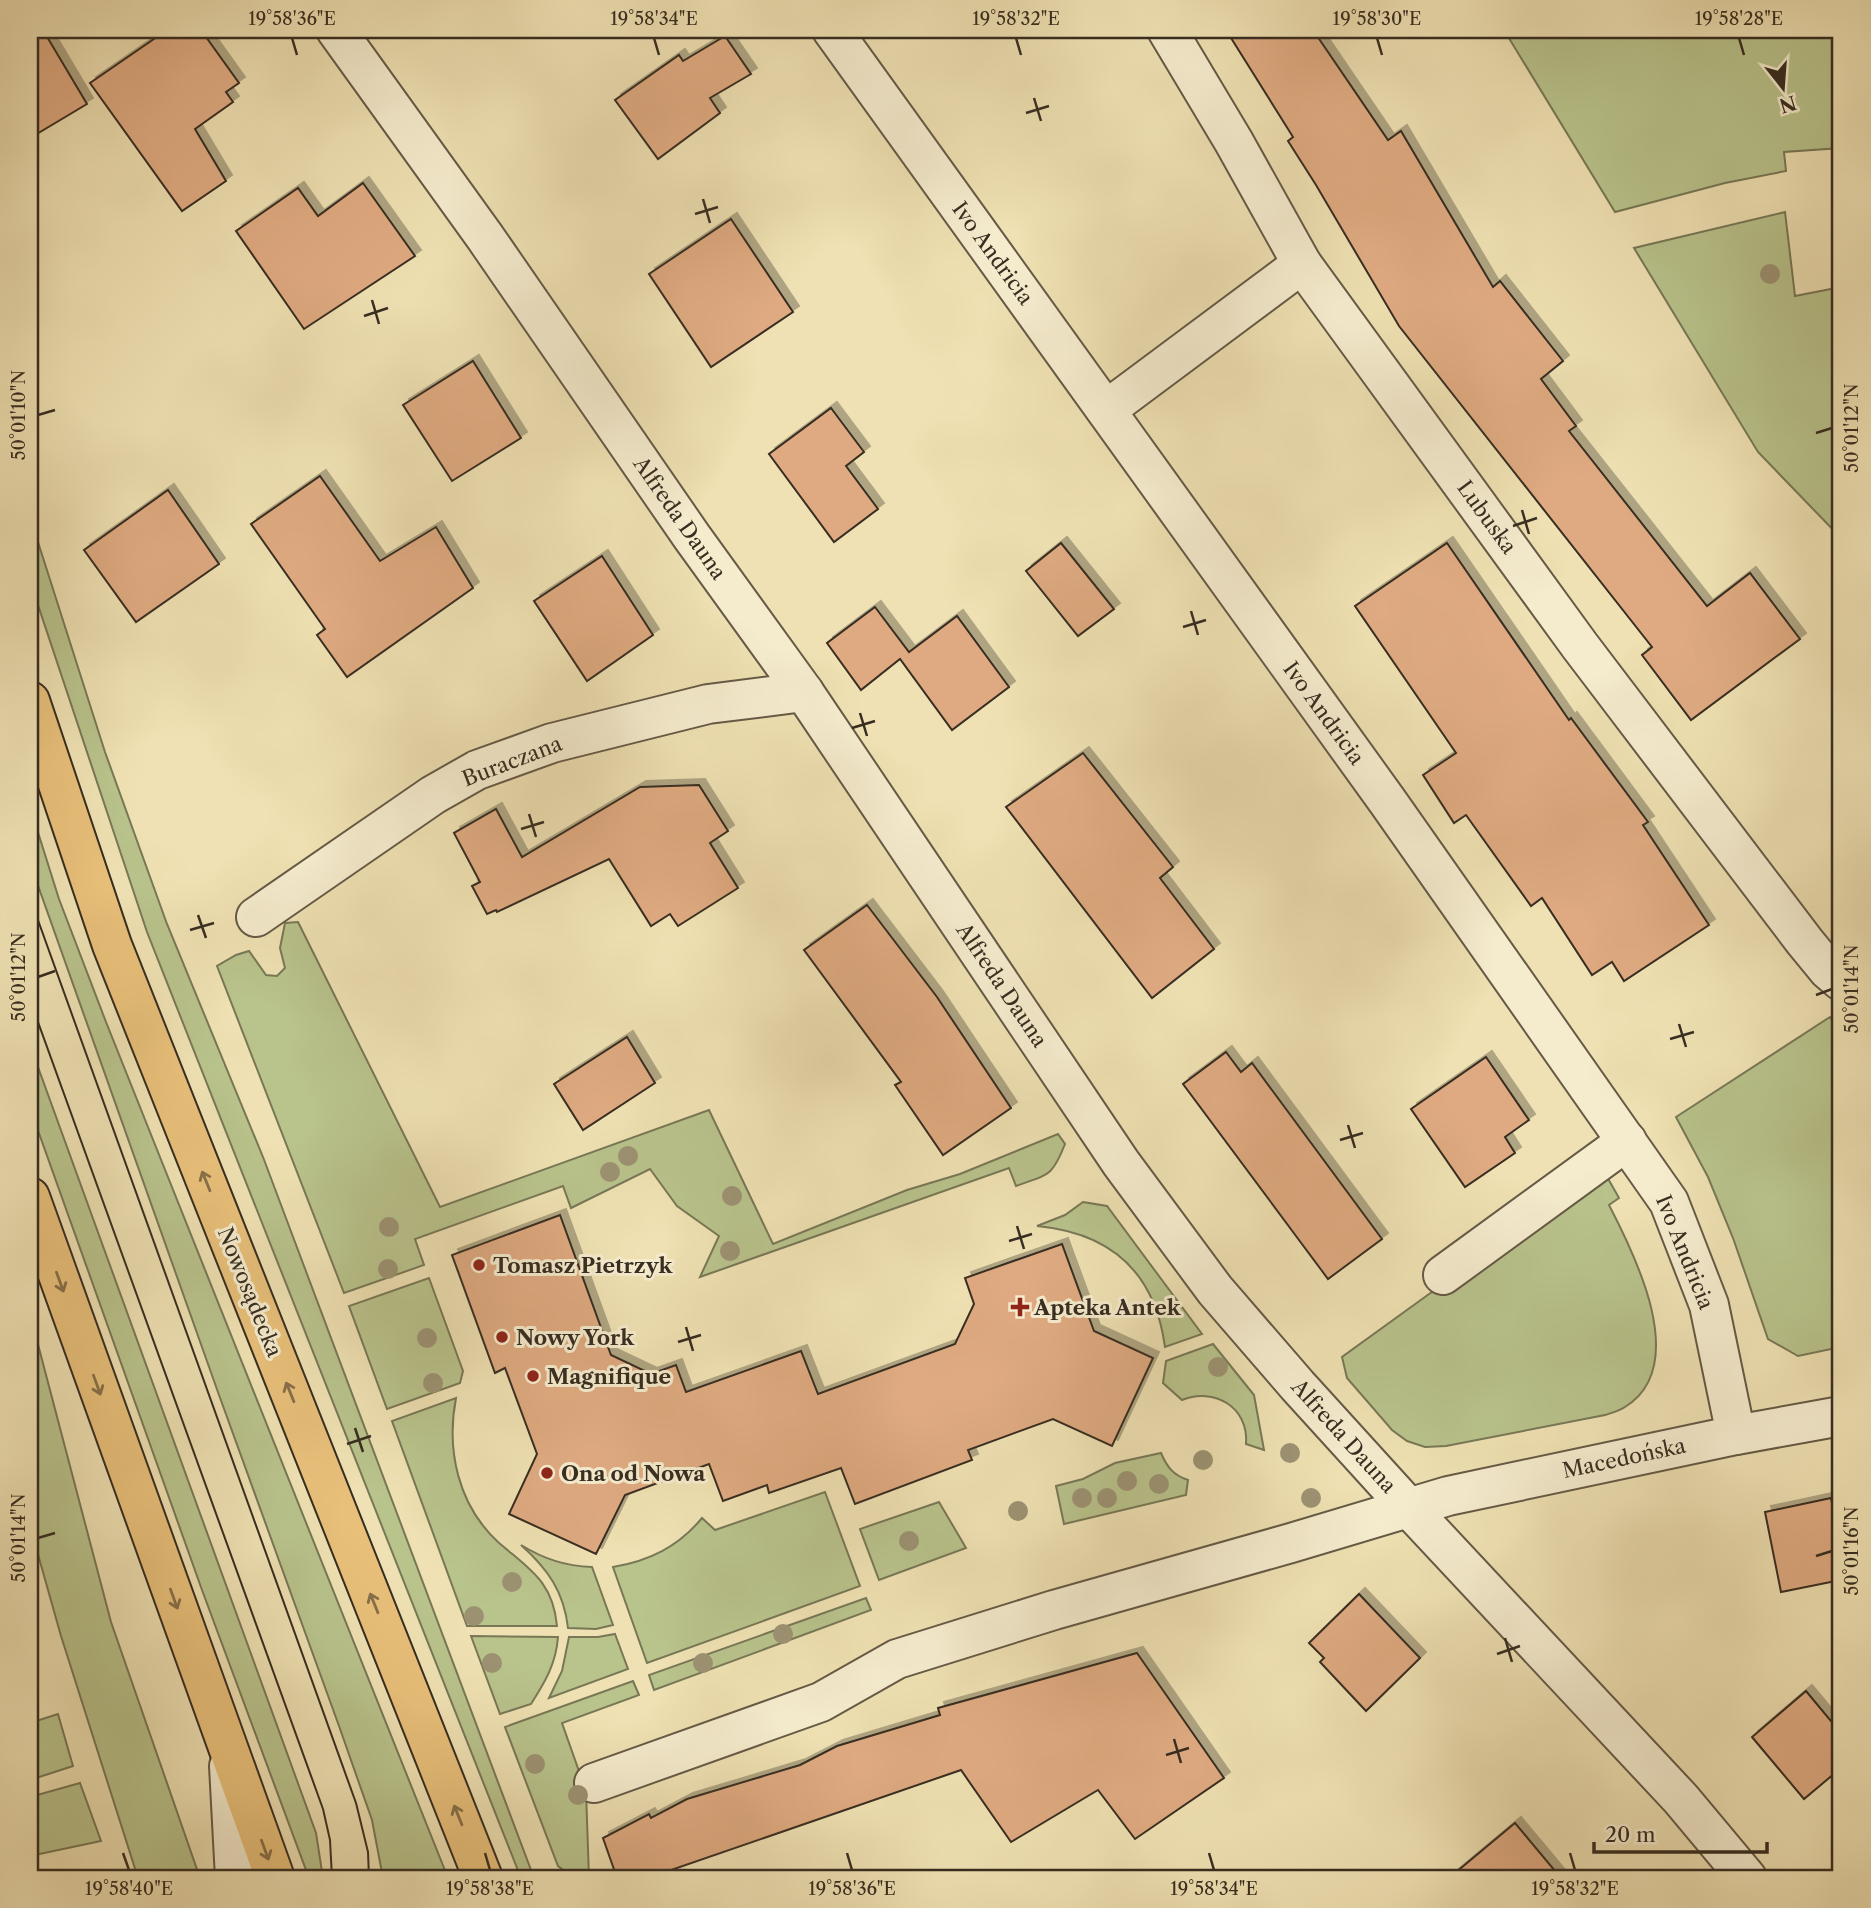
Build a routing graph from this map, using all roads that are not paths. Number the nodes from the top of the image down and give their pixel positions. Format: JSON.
{"nodes":[{"id":1,"x":336,"y":30,"type":"edge"},
{"id":2,"x":832,"y":30,"type":"edge"},
{"id":3,"x":1167,"y":30,"type":"edge"},
{"id":4,"x":1302,"y":264,"type":"junction"},
{"id":5,"x":1106,"y":410,"type":"junction"},
{"id":6,"x":804,"y":692,"type":"junction"},
{"id":7,"x":30,"y":701,"type":"edge"},
{"id":8,"x":256,"y":917,"type":"dead end"},
{"id":9,"x":1841,"y":981,"type":"edge"},
{"id":10,"x":1627,"y":1141,"type":"junction"},
{"id":11,"x":30,"y":1197,"type":"edge"},
{"id":12,"x":1443,"y":1275,"type":"dead end"},
{"id":13,"x":1841,"y":1416,"type":"edge"},
{"id":14,"x":1736,"y":1435,"type":"junction"},
{"id":15,"x":1408,"y":1507,"type":"junction"},
{"id":16,"x":226,"y":1740,"type":"junction"},
{"id":17,"x":594,"y":1783,"type":"dead end"},
{"id":18,"x":235,"y":1878,"type":"edge"},
{"id":19,"x":275,"y":1878,"type":"edge"},
{"id":20,"x":483,"y":1878,"type":"edge"},
{"id":21,"x":1747,"y":1878,"type":"edge"}],
"edges":[{"from":1,"to":6,"type":"street","name":"Alfreda Dauna"},
{"from":2,"to":5,"type":"street","name":"Ivo Andricia"},
{"from":3,"to":4,"type":"street","name":"Lubuska"},
{"from":4,"to":5,"type":"street"},
{"from":4,"to":9,"type":"street","name":"Lubuska"},
{"from":5,"to":10,"type":"street","name":"Ivo Andricia"},
{"from":6,"to":8,"type":"street","name":"Buraczana"},
{"from":6,"to":15,"type":"street","name":"Alfreda Dauna"},
{"from":20,"to":7,"type":"main road","name":"Nowosądecka","one_way":true},
{"from":10,"to":12,"type":"street"},
{"from":10,"to":14,"type":"street","name":"Ivo Andricia"},
{"from":11,"to":16,"type":"main road","one_way":true},
{"from":13,"to":14,"type":"street","name":"Macedońska"},
{"from":14,"to":15,"type":"street","name":"Macedońska"},
{"from":15,"to":17,"type":"street","name":"Macedońska"},
{"from":15,"to":21,"type":"street","name":"Alfreda Dauna"},
{"from":16,"to":18,"type":"street"},
{"from":16,"to":19,"type":"main road","one_way":true}]}
